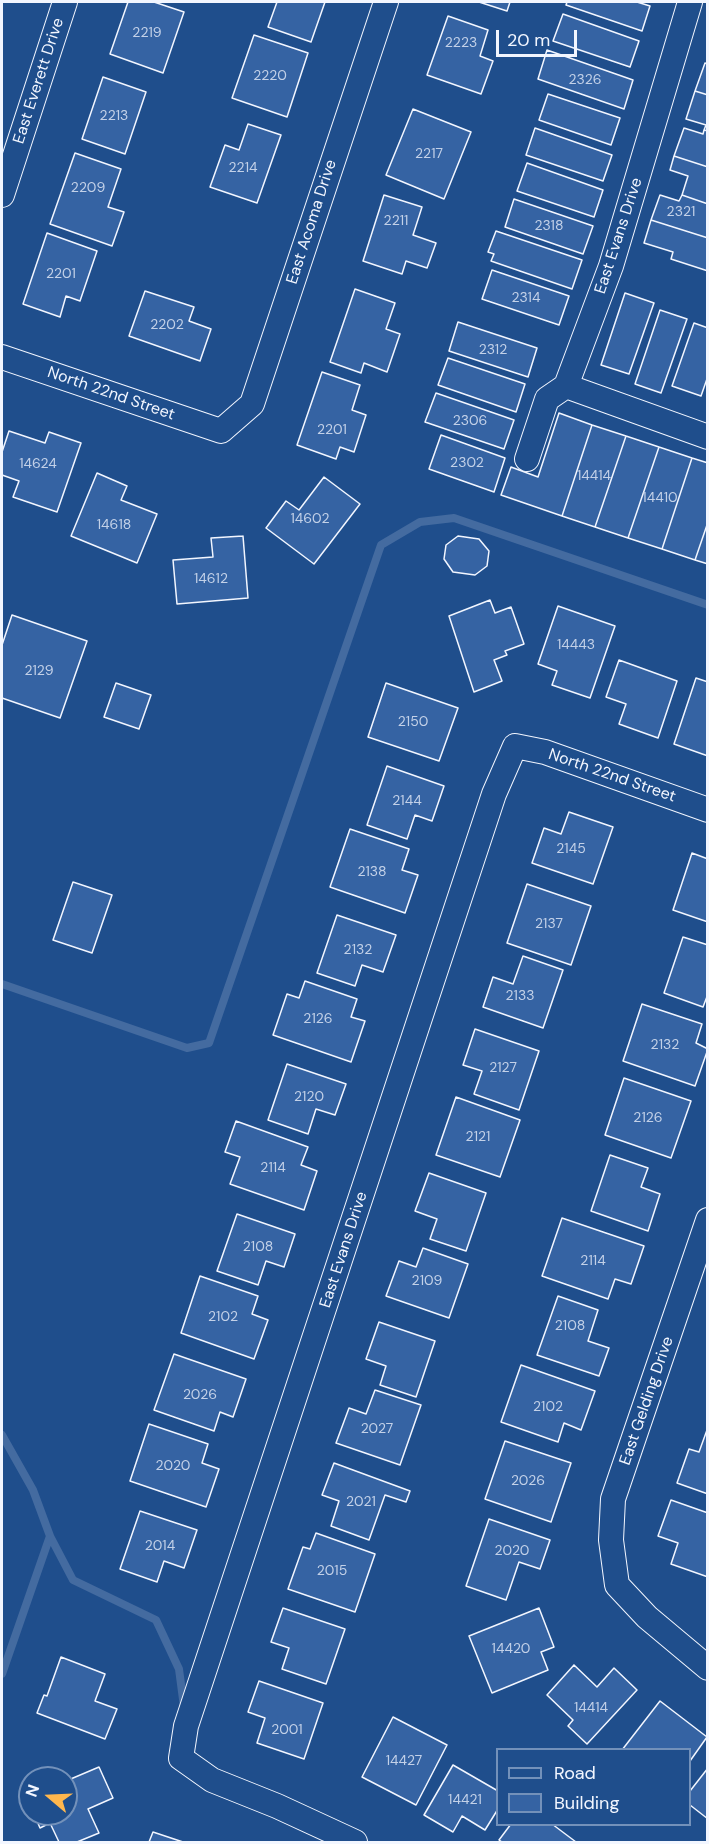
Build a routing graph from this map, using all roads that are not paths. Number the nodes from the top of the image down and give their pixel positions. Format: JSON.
{"nodes":[{"id":1,"x":65,"y":2,"type":"edge"},
{"id":2,"x":386,"y":2,"type":"edge"},
{"id":3,"x":690,"y":2,"type":"edge"},
{"id":4,"x":2,"y":195,"type":"edge"},
{"id":5,"x":2,"y":357,"type":"edge"},
{"id":6,"x":566,"y":386,"type":"junction"},
{"id":7,"x":220,"y":431,"type":"joint"},
{"id":8,"x":708,"y":437,"type":"edge"},
{"id":9,"x":527,"y":459,"type":"dead end"},
{"id":10,"x":515,"y":746,"type":"joint"},
{"id":11,"x":708,"y":810,"type":"edge"},
{"id":12,"x":708,"y":1220,"type":"edge"},
{"id":13,"x":708,"y":1668,"type":"edge"},
{"id":14,"x":355,"y":1842,"type":"edge"}],
"edges":[{"from":1,"to":4,"type":"street","name":"East Everett Drive"},
{"from":2,"to":7,"type":"street","name":"East Acoma Drive"},
{"from":3,"to":6,"type":"street","name":"East Evans Drive"},
{"from":5,"to":7,"type":"street","name":"North 22nd Street"},
{"from":6,"to":8,"type":"street"},
{"from":6,"to":9,"type":"street","name":"East Evans Drive"},
{"from":10,"to":11,"type":"street","name":"North 22nd Street"},
{"from":10,"to":14,"type":"street","name":"East Evans Drive"},
{"from":12,"to":13,"type":"street","name":"East Gelding Drive"}]}
